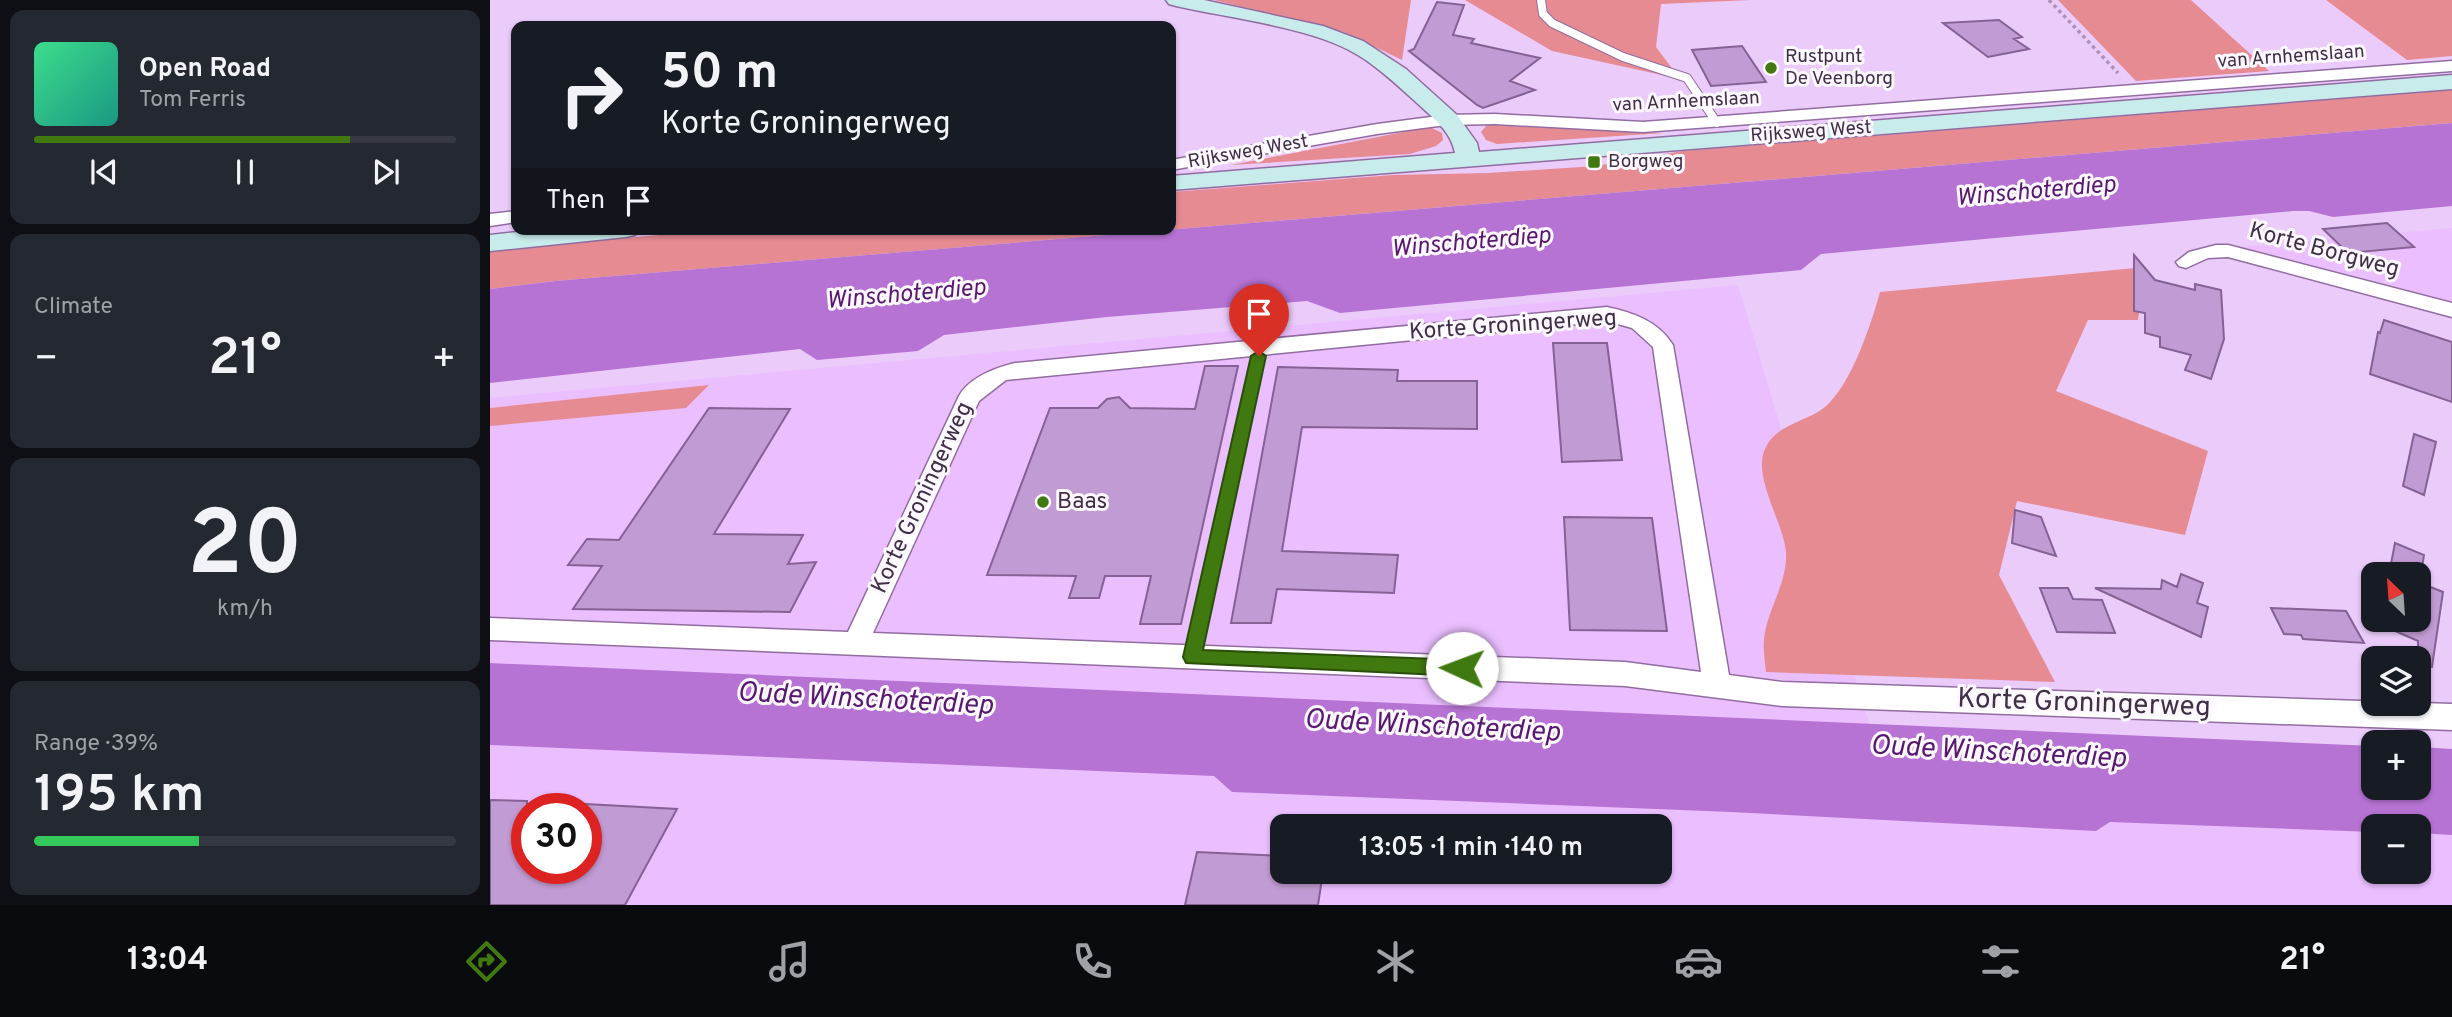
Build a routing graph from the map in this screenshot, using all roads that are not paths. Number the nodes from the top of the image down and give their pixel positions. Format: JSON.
{"nodes":[{"id":1,"x":1176,"y":0,"type":"edge"},
{"id":2,"x":1541,"y":0,"type":"edge"},
{"id":3,"x":2452,"y":66,"type":"edge"},
{"id":4,"x":2452,"y":82,"type":"edge"},
{"id":5,"x":1449,"y":120,"type":"junction"},
{"id":6,"x":1717,"y":123,"type":"junction"},
{"id":7,"x":1468,"y":158,"type":"junction"},
{"id":8,"x":1176,"y":164,"type":"edge"},
{"id":9,"x":1176,"y":183,"type":"edge"},
{"id":10,"x":511,"y":218,"type":"edge"},
{"id":11,"x":490,"y":220,"type":"edge"},
{"id":12,"x":568,"y":235,"type":"edge"},
{"id":13,"x":490,"y":243,"type":"edge"},
{"id":14,"x":2186,"y":262,"type":"dead end"},
{"id":15,"x":2452,"y":310,"type":"edge"},
{"id":16,"x":1261,"y":347,"type":"junction"},
{"id":17,"x":490,"y":629,"type":"edge"},
{"id":18,"x":855,"y":644,"type":"junction"},
{"id":19,"x":1192,"y":657,"type":"junction"},
{"id":20,"x":1717,"y":686,"type":"junction"},
{"id":21,"x":2452,"y":717,"type":"edge"}],
"edges":[{"from":1,"to":5,"type":"main road"},
{"from":2,"to":6,"type":"lane"},
{"from":3,"to":6,"type":"street","name":"van Arnhemslaan"},
{"from":4,"to":7,"type":"main road","name":"Rijksweg West"},
{"from":5,"to":6,"type":"street","name":"van Arnhemslaan"},
{"from":5,"to":7,"type":"main road"},
{"from":5,"to":8,"type":"street","name":"Rijksweg West"},
{"from":7,"to":9,"type":"main road","name":"Rijksweg West"},
{"from":10,"to":11,"type":"street"},
{"from":12,"to":13,"type":"main road"},
{"from":14,"to":15,"type":"street","name":"Korte Borgweg"},
{"from":16,"to":18,"type":"street","name":"Korte Groningerweg"},
{"from":16,"to":19,"type":"lane"},
{"from":16,"to":20,"type":"street","name":"Korte Groningerweg"},
{"from":17,"to":18,"type":"street","name":"Korte Groningerweg"},
{"from":18,"to":19,"type":"street","name":"Korte Groningerweg"},
{"from":19,"to":20,"type":"street","name":"Korte Groningerweg"},
{"from":20,"to":21,"type":"street","name":"Korte Groningerweg"}]}
